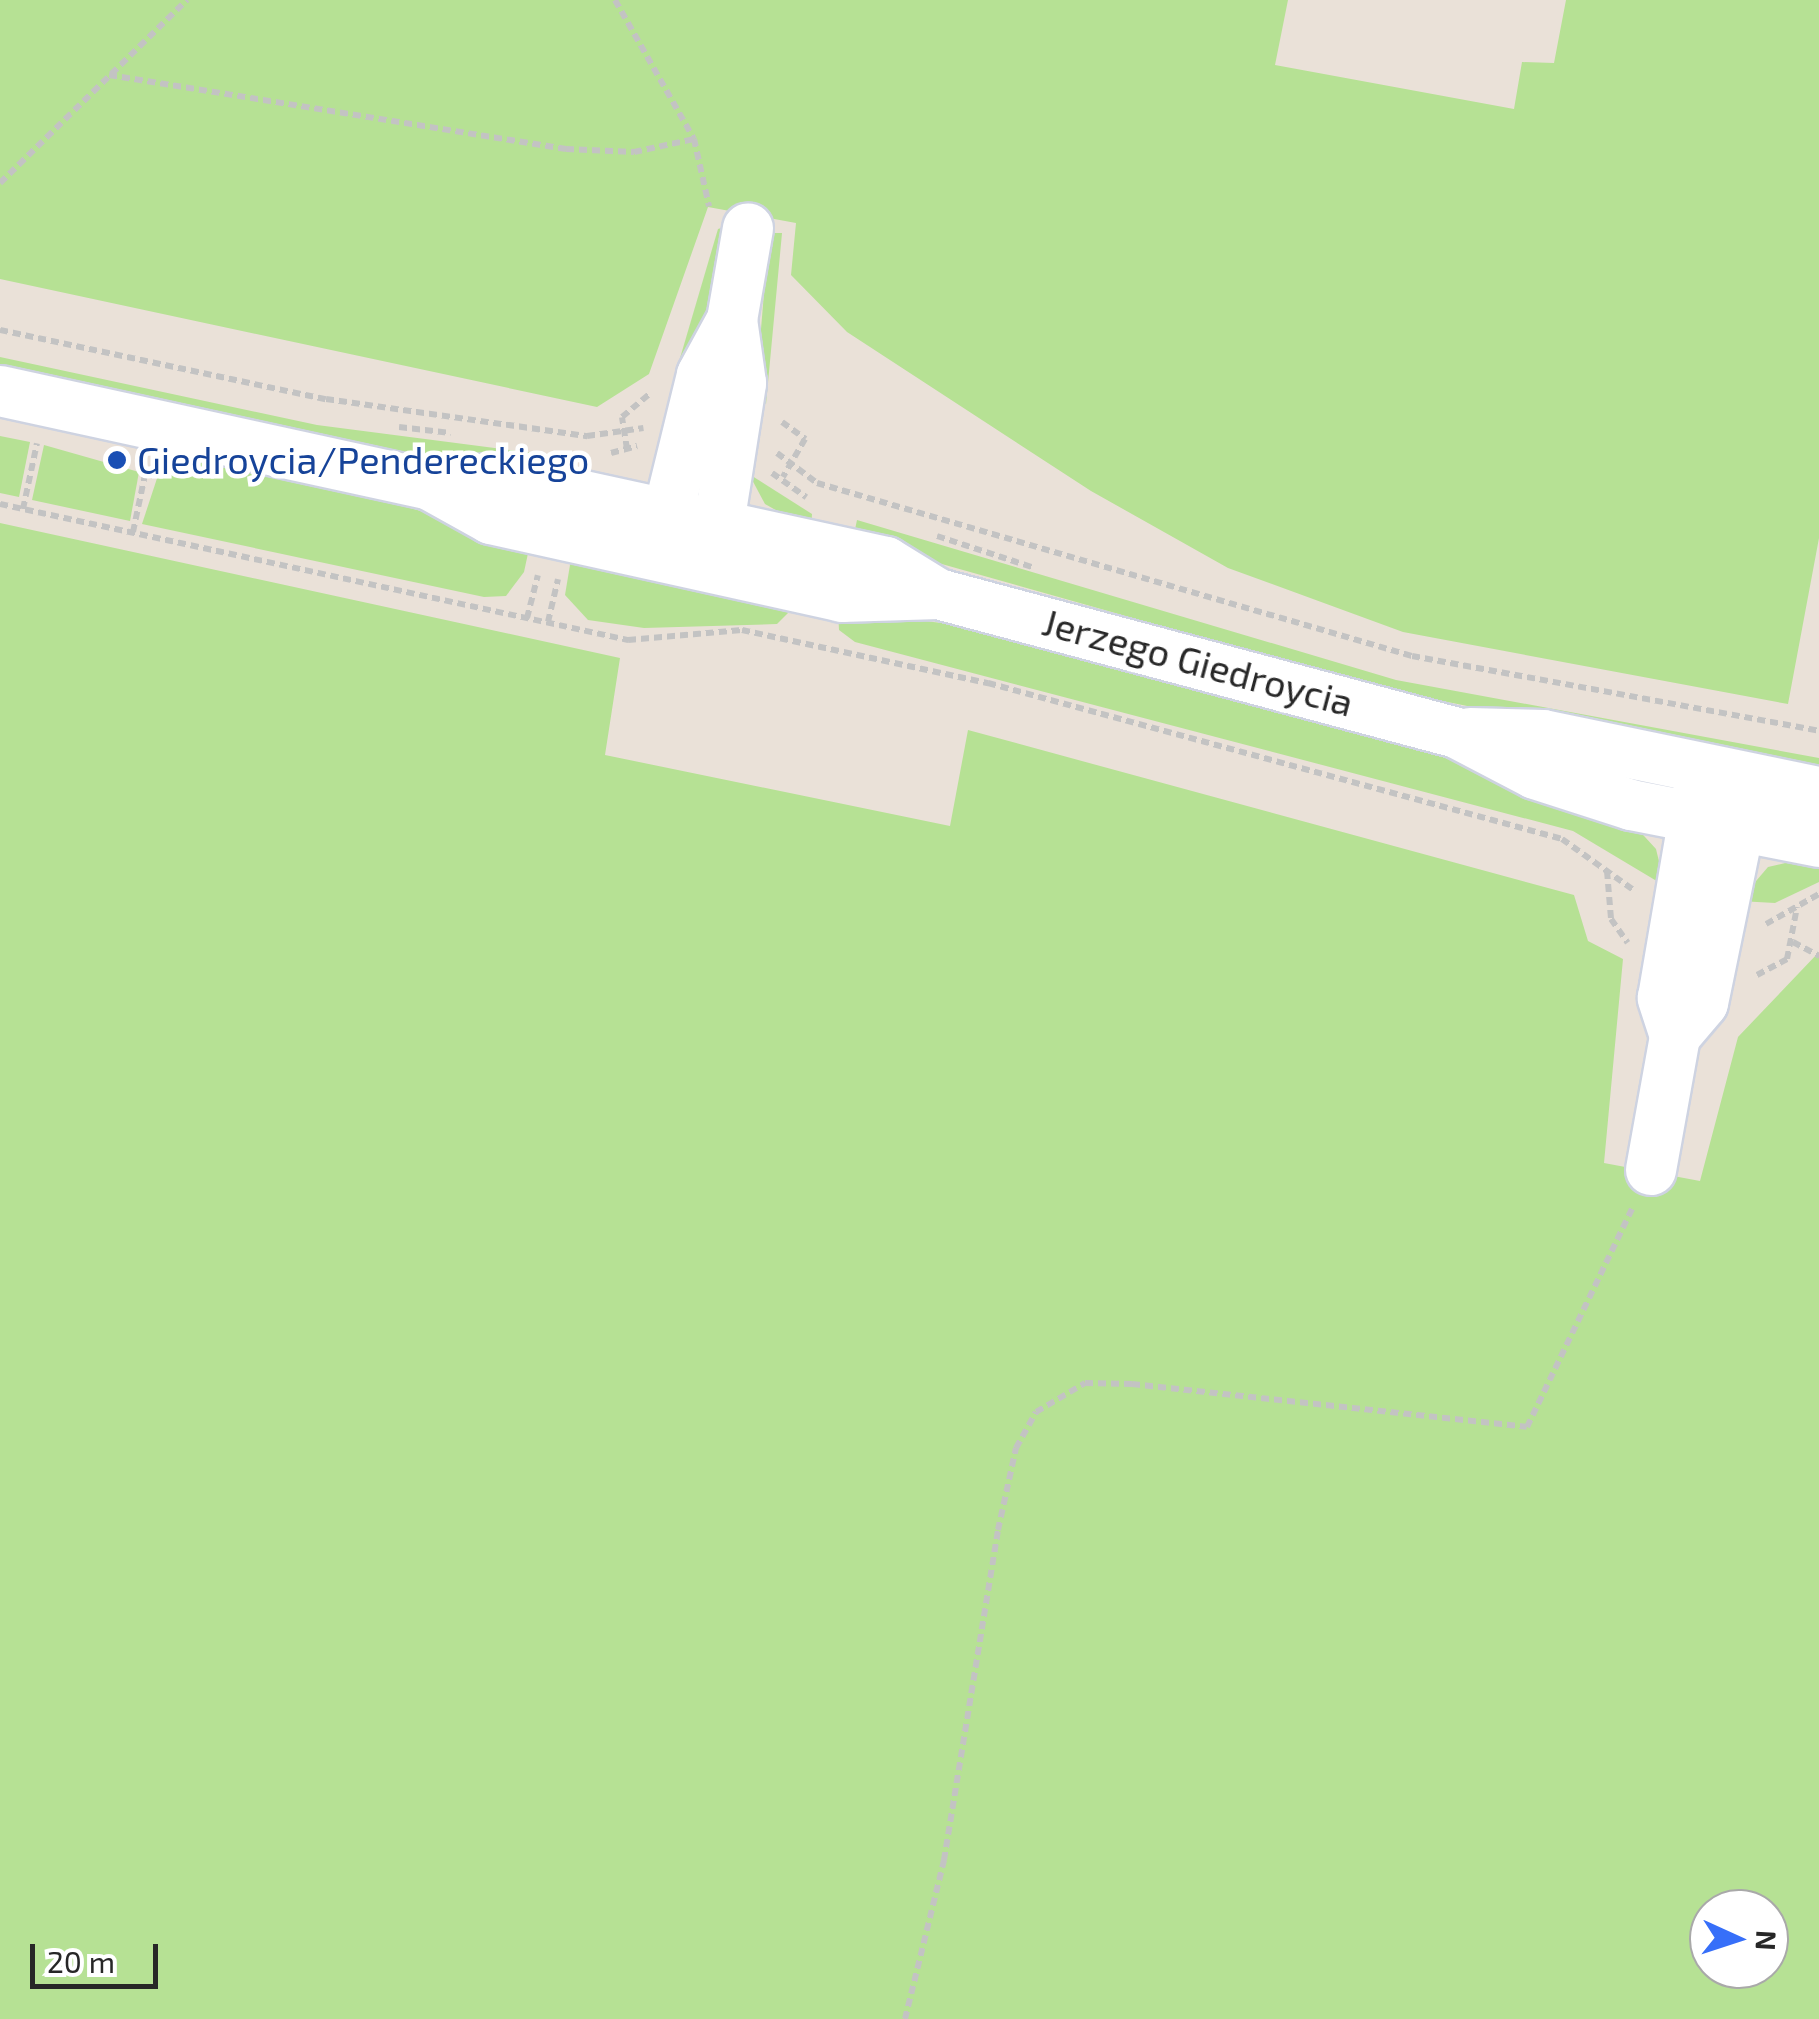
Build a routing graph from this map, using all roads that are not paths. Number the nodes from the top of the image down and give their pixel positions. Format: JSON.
{"nodes":[{"id":1,"x":731,"y":226,"type":"road end"},
{"id":2,"x":732,"y":320,"type":"junction"},
{"id":3,"x":0,"y":391,"type":"edge"},
{"id":4,"x":663,"y":533,"type":"junction"},
{"id":5,"x":716,"y":544,"type":"junction"},
{"id":6,"x":1456,"y":733,"type":"junction"},
{"id":7,"x":1726,"y":775,"type":"junction"},
{"id":8,"x":1819,"y":792,"type":"edge"},
{"id":9,"x":1716,"y":824,"type":"junction"},
{"id":10,"x":1819,"y":842,"type":"edge"},
{"id":11,"x":1651,"y":1170,"type":"road end"}],
"edges":[{"from":1,"to":2,"type":"street"},
{"from":2,"to":4,"type":"street"},
{"from":2,"to":5,"type":"street"},
{"from":3,"to":4,"type":"street","name":"Jerzego Giedroycia"},
{"from":4,"to":5,"type":"street","name":"Jerzego Giedroycia"},
{"from":5,"to":6,"type":"street","name":"Jerzego Giedroycia"},
{"from":6,"to":7,"type":"street","name":"Jerzego Giedroycia"},
{"from":6,"to":9,"type":"street","name":"Jerzego Giedroycia"},
{"from":7,"to":8,"type":"street","name":"Jerzego Giedroycia"},
{"from":7,"to":9,"type":"street"},
{"from":9,"to":10,"type":"street","name":"Jerzego Giedroycia"},
{"from":9,"to":11,"type":"street"}]}
